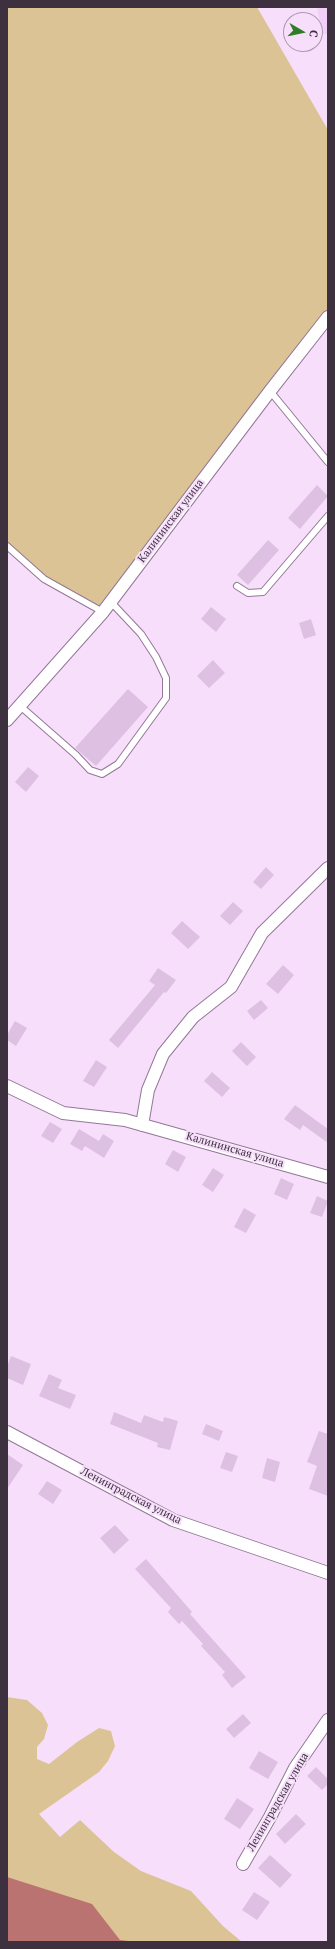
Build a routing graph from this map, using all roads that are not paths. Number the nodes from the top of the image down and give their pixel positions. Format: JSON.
{"nodes":[{"id":1,"x":328,"y":317,"type":"edge"},
{"id":2,"x":270,"y":391,"type":"junction"},
{"id":3,"x":328,"y":462,"type":"edge"},
{"id":4,"x":328,"y":516,"type":"edge"},
{"id":5,"x":7,"y":546,"type":"edge"},
{"id":6,"x":237,"y":586,"type":"dead end"},
{"id":7,"x":110,"y":602,"type":"junction"},
{"id":8,"x":103,"y":612,"type":"junction"},
{"id":9,"x":19,"y":704,"type":"junction"},
{"id":10,"x":7,"y":720,"type":"edge"},
{"id":11,"x":328,"y":868,"type":"edge"},
{"id":12,"x":7,"y":1086,"type":"edge"},
{"id":13,"x":142,"y":1125,"type":"junction"},
{"id":14,"x":328,"y":1177,"type":"edge"},
{"id":15,"x":7,"y":1432,"type":"edge"},
{"id":16,"x":328,"y":1573,"type":"edge"},
{"id":17,"x":328,"y":1720,"type":"edge"},
{"id":18,"x":242,"y":1864,"type":"dead end"}],
"edges":[{"from":1,"to":2,"type":"street","name":"Калининская улица"},
{"from":2,"to":3,"type":"lane"},
{"from":2,"to":7,"type":"street","name":"Калининская улица"},
{"from":4,"to":6,"type":"lane"},
{"from":5,"to":8,"type":"lane"},
{"from":7,"to":8,"type":"street","name":"Калининская улица"},
{"from":7,"to":9,"type":"lane"},
{"from":8,"to":9,"type":"street","name":"Калининская улица"},
{"from":9,"to":10,"type":"street","name":"Калининская улица"},
{"from":11,"to":13,"type":"street"},
{"from":12,"to":13,"type":"street","name":"Калининская улица"},
{"from":13,"to":14,"type":"street","name":"Калининская улица"},
{"from":15,"to":16,"type":"street","name":"Ленинградская улица"},
{"from":17,"to":18,"type":"street","name":"Ленинградская улица"}]}
